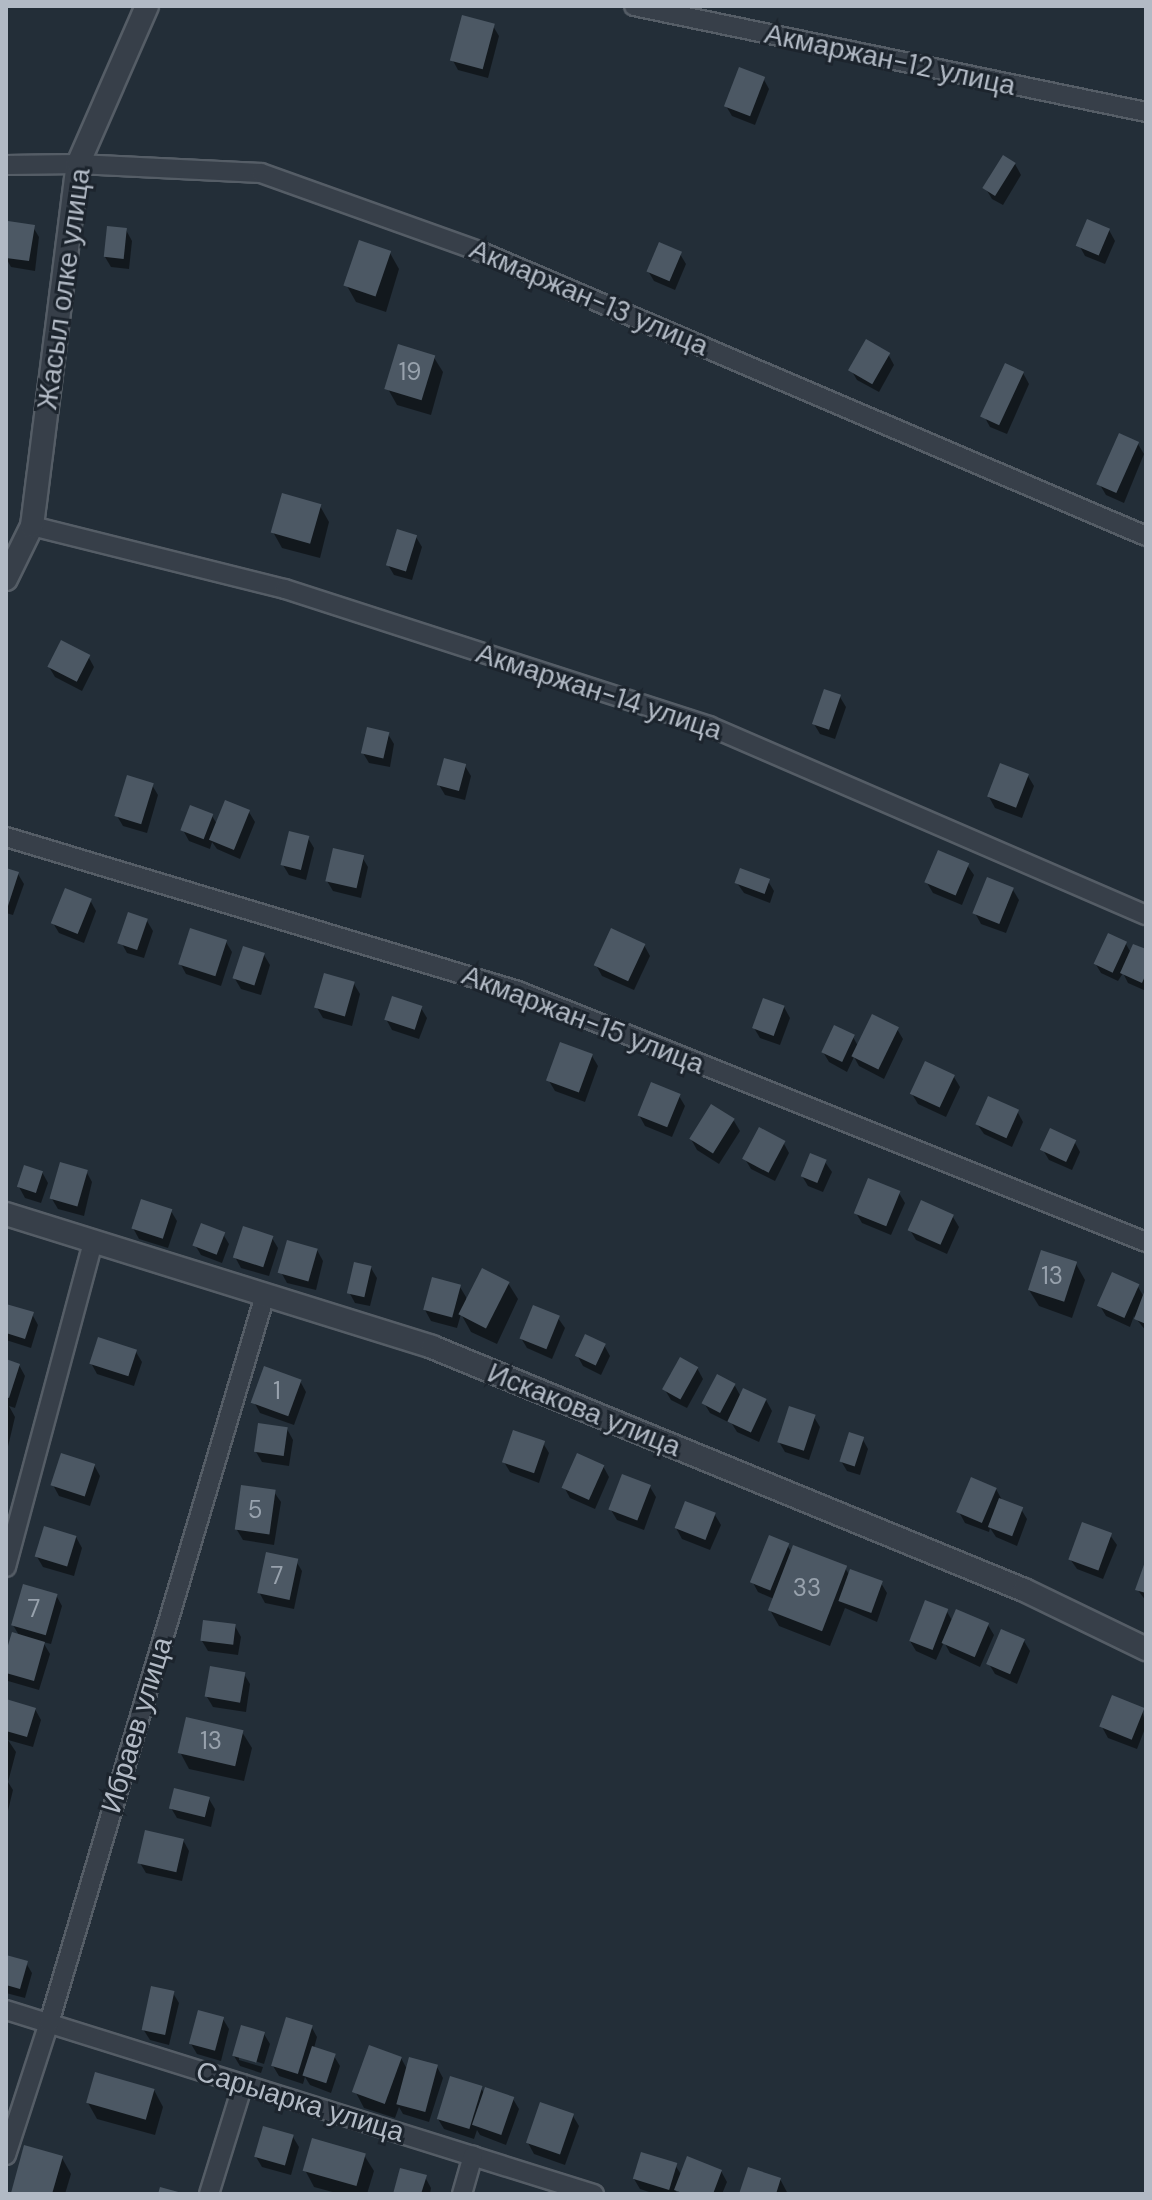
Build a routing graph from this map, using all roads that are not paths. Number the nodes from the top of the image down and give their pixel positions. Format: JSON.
{"nodes":[{"id":1,"x":147,"y":6,"type":"edge"},
{"id":2,"x":634,"y":6,"type":"edge"},
{"id":3,"x":1146,"y":112,"type":"edge"},
{"id":4,"x":78,"y":164,"type":"junction"},
{"id":5,"x":6,"y":165,"type":"edge"},
{"id":6,"x":32,"y":526,"type":"junction"},
{"id":7,"x":1146,"y":536,"type":"edge"},
{"id":8,"x":6,"y":579,"type":"edge"},
{"id":9,"x":6,"y":837,"type":"edge"},
{"id":10,"x":1146,"y":915,"type":"edge"},
{"id":11,"x":6,"y":1214,"type":"edge"},
{"id":12,"x":93,"y":1242,"type":"junction"},
{"id":13,"x":1146,"y":1242,"type":"edge"},
{"id":14,"x":265,"y":1295,"type":"junction"},
{"id":15,"x":6,"y":1567,"type":"edge"},
{"id":16,"x":1146,"y":1649,"type":"edge"},
{"id":17,"x":6,"y":2010,"type":"edge"},
{"id":18,"x":49,"y":2023,"type":"junction"},
{"id":19,"x":243,"y":2084,"type":"junction"},
{"id":20,"x":6,"y":2155,"type":"edge"},
{"id":21,"x":473,"y":2156,"type":"junction"},
{"id":22,"x":209,"y":2194,"type":"edge"},
{"id":23,"x":462,"y":2194,"type":"edge"},
{"id":24,"x":594,"y":2194,"type":"edge"}],
"edges":[{"from":1,"to":4,"type":"street","name":"Жасыл олке улица"},
{"from":2,"to":3,"type":"street","name":"Акмаржан-12 улица"},
{"from":4,"to":5,"type":"street","name":"Акмаржан-13 улица"},
{"from":4,"to":6,"type":"street","name":"Жасыл олке улица"},
{"from":4,"to":7,"type":"street","name":"Акмаржан-13 улица"},
{"from":6,"to":8,"type":"street","name":"Жасыл олке улица"},
{"from":6,"to":10,"type":"street","name":"Акмаржан-14 улица"},
{"from":9,"to":13,"type":"street","name":"Акмаржан-15 улица"},
{"from":11,"to":12,"type":"street","name":"Искакова улица"},
{"from":12,"to":14,"type":"street","name":"Искакова улица"},
{"from":12,"to":15,"type":"street"},
{"from":14,"to":16,"type":"street","name":"Искакова улица"},
{"from":14,"to":18,"type":"street","name":"Ибраев улица"},
{"from":17,"to":18,"type":"street","name":"Сарыарка улица"},
{"from":18,"to":19,"type":"street","name":"Сарыарка улица"},
{"from":18,"to":20,"type":"street","name":"Ибраев улица"},
{"from":19,"to":21,"type":"street","name":"Сарыарка улица"},
{"from":19,"to":22,"type":"street"},
{"from":21,"to":23,"type":"street"},
{"from":21,"to":24,"type":"street","name":"Сарыарка улица"}]}
